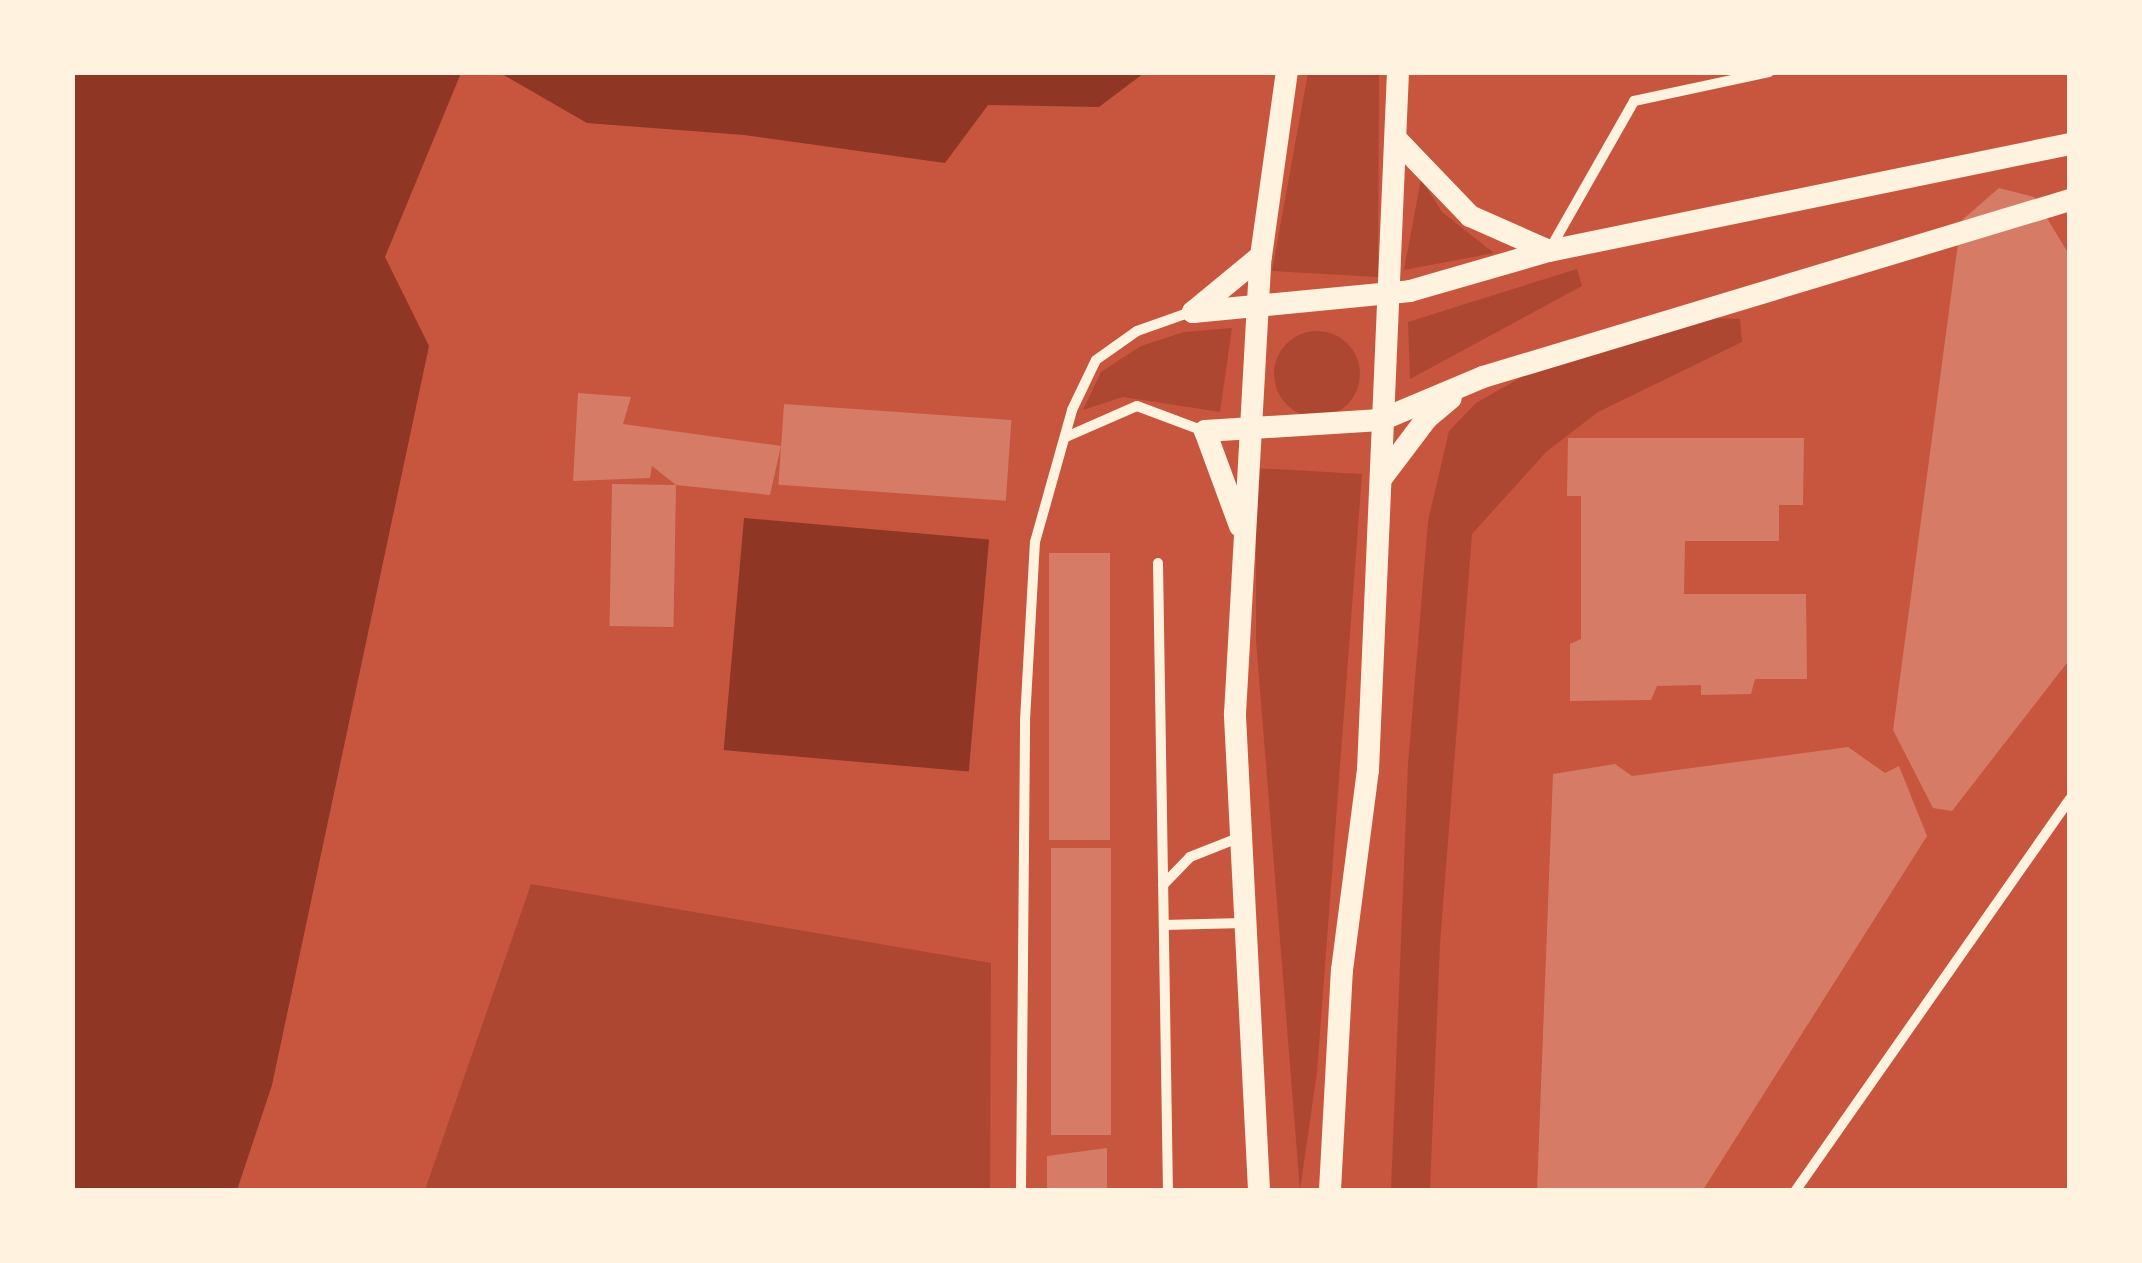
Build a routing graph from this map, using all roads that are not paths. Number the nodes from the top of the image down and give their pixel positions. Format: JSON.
{"nodes":[{"id":1,"x":1769,"y":72,"type":"edge"},
{"id":2,"x":1286,"y":79,"type":"edge"},
{"id":3,"x":1397,"y":82,"type":"edge"},
{"id":4,"x":1396,"y":139,"type":"junction"},
{"id":5,"x":2070,"y":144,"type":"edge"},
{"id":6,"x":2070,"y":200,"type":"edge"},
{"id":7,"x":1548,"y":251,"type":"junction"},
{"id":8,"x":1261,"y":256,"type":"junction"},
{"id":9,"x":1386,"y":296,"type":"junction"},
{"id":10,"x":1257,"y":309,"type":"junction"},
{"id":11,"x":1192,"y":312,"type":"junction"},
{"id":12,"x":1483,"y":377,"type":"junction"},
{"id":13,"x":1381,"y":420,"type":"junction"},
{"id":14,"x":1249,"y":431,"type":"junction"},
{"id":15,"x":1205,"y":432,"type":"junction"},
{"id":16,"x":1066,"y":437,"type":"junction"},
{"id":17,"x":1381,"y":479,"type":"junction"},
{"id":18,"x":1242,"y":529,"type":"junction"},
{"id":19,"x":1158,"y":563,"type":"dead end"},
{"id":20,"x":2070,"y":798,"type":"edge"},
{"id":21,"x":1238,"y":838,"type":"junction"},
{"id":22,"x":1163,"y":885,"type":"junction"},
{"id":23,"x":1243,"y":924,"type":"junction"},
{"id":24,"x":1164,"y":925,"type":"junction"},
{"id":25,"x":1021,"y":1190,"type":"edge"},
{"id":26,"x":1168,"y":1190,"type":"edge"},
{"id":27,"x":1258,"y":1190,"type":"edge"},
{"id":28,"x":1330,"y":1190,"type":"edge"},
{"id":29,"x":1796,"y":1190,"type":"edge"}],
"edges":[{"from":1,"to":7,"type":"street"},
{"from":2,"to":8,"type":"highway"},
{"from":3,"to":4,"type":"highway"},
{"from":4,"to":7,"type":"highway"},
{"from":4,"to":9,"type":"highway"},
{"from":5,"to":7,"type":"highway"},
{"from":6,"to":12,"type":"highway"},
{"from":7,"to":9,"type":"highway"},
{"from":8,"to":10,"type":"highway"},
{"from":8,"to":11,"type":"highway"},
{"from":9,"to":10,"type":"highway"},
{"from":9,"to":13,"type":"highway"},
{"from":10,"to":11,"type":"highway"},
{"from":10,"to":14,"type":"highway"},
{"from":11,"to":16,"type":"street"},
{"from":12,"to":13,"type":"highway"},
{"from":12,"to":17,"type":"highway"},
{"from":13,"to":14,"type":"highway"},
{"from":13,"to":17,"type":"highway"},
{"from":14,"to":15,"type":"highway"},
{"from":14,"to":18,"type":"highway"},
{"from":15,"to":16,"type":"street"},
{"from":15,"to":18,"type":"highway"},
{"from":16,"to":25,"type":"street"},
{"from":17,"to":28,"type":"highway"},
{"from":18,"to":21,"type":"highway"},
{"from":19,"to":22,"type":"street"},
{"from":20,"to":29,"type":"street"},
{"from":21,"to":22,"type":"street"},
{"from":21,"to":23,"type":"highway"},
{"from":22,"to":24,"type":"street"},
{"from":23,"to":24,"type":"street"},
{"from":23,"to":27,"type":"highway"},
{"from":24,"to":26,"type":"street"}]}
